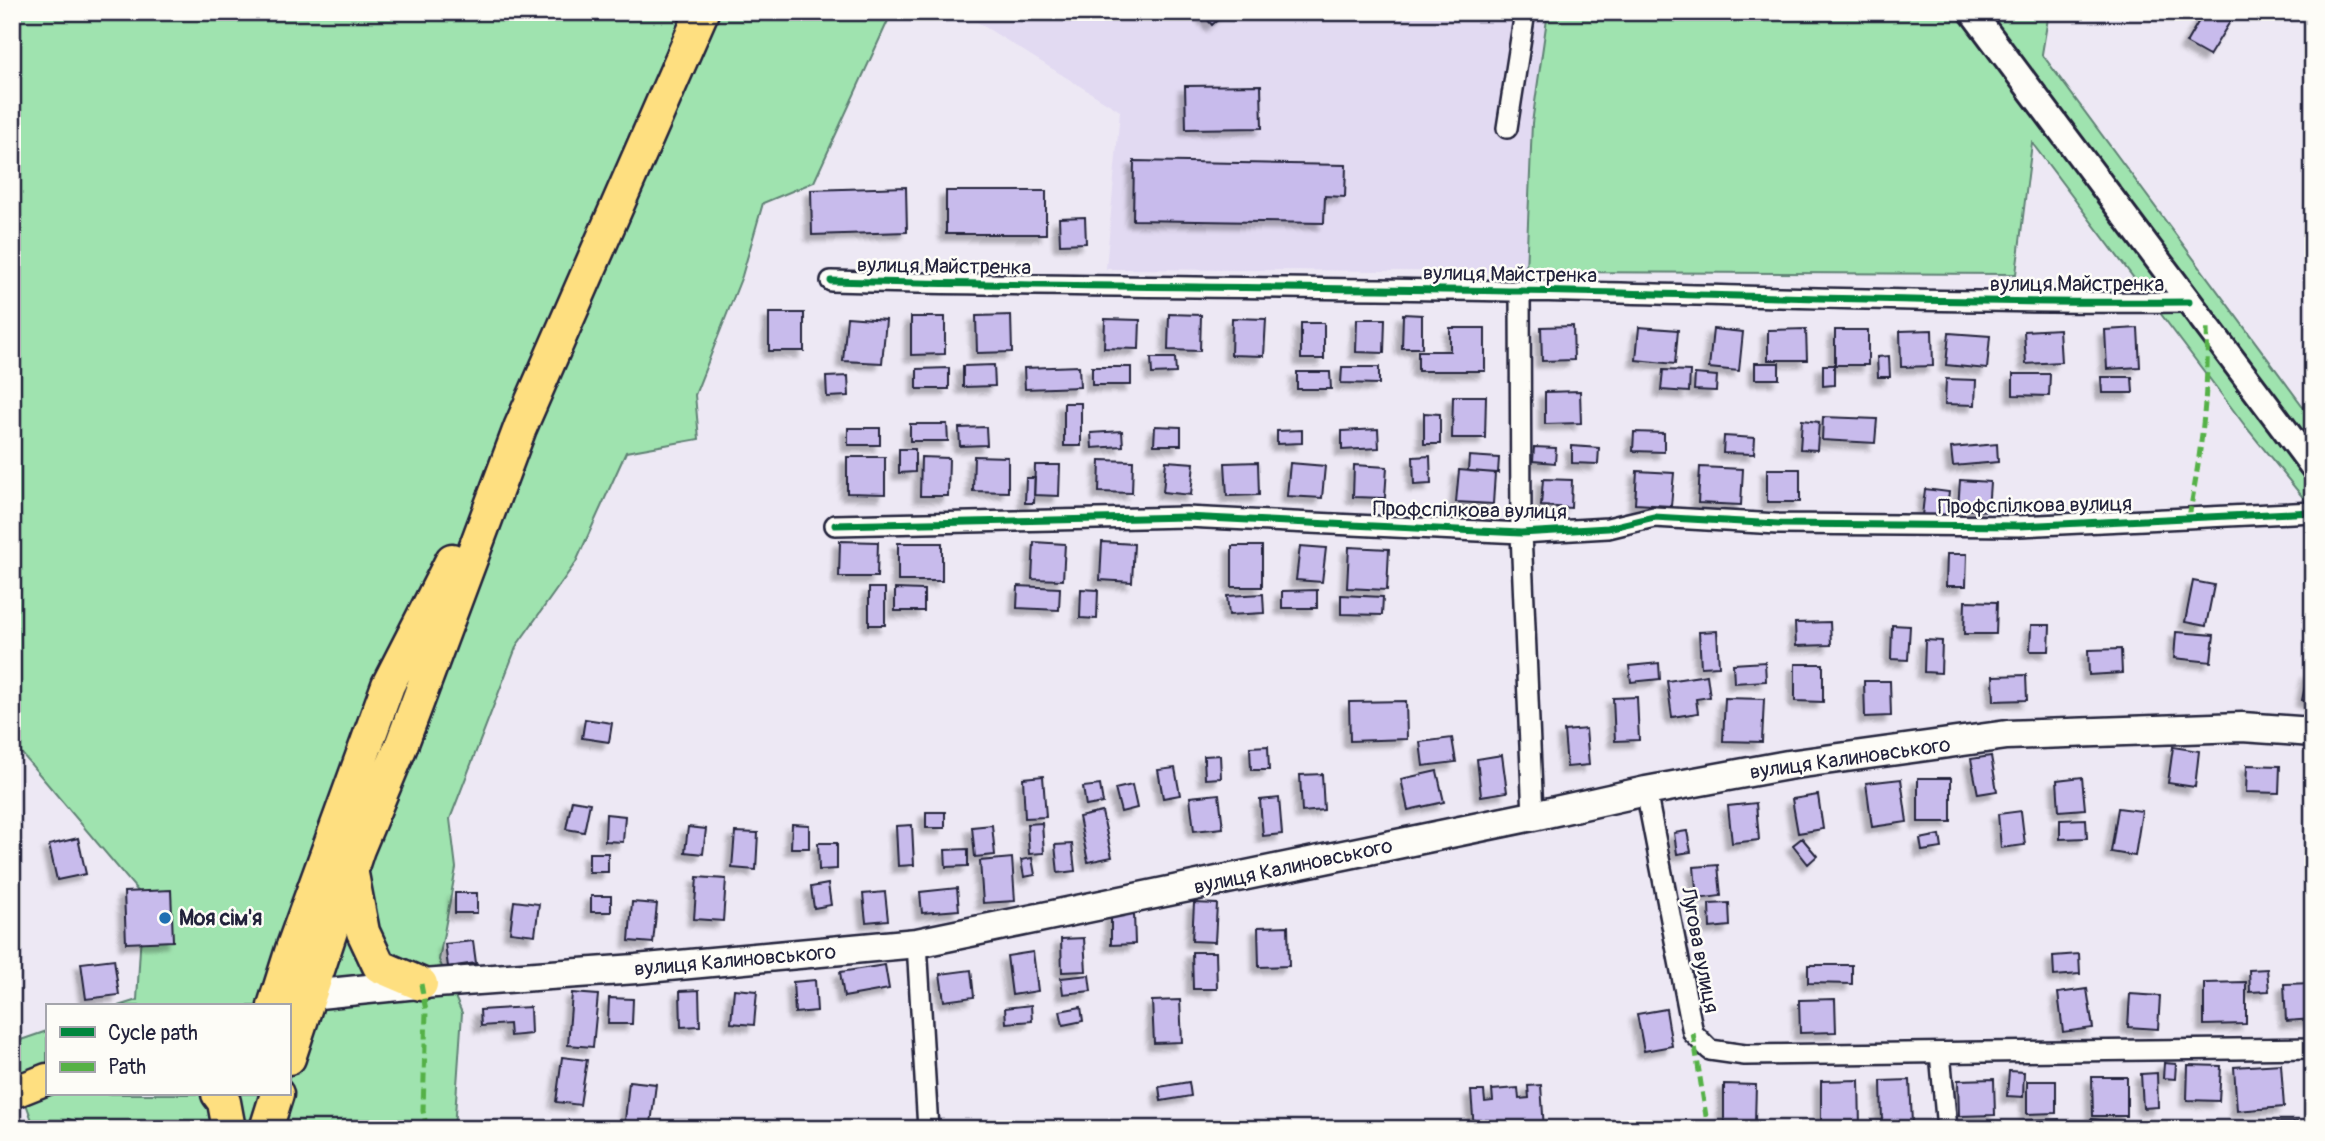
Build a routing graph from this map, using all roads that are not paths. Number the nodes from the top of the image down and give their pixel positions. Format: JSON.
{"nodes":[{"id":1,"x":702,"y":12,"type":"edge"},
{"id":2,"x":1525,"y":12,"type":"edge"},
{"id":3,"x":1972,"y":12,"type":"edge"},
{"id":4,"x":1507,"y":128,"type":"dead end"},
{"id":5,"x":831,"y":281,"type":"dead end"},
{"id":6,"x":1520,"y":291,"type":"junction"},
{"id":7,"x":2189,"y":302,"type":"junction"},
{"id":8,"x":520,"y":428,"type":"junction"},
{"id":9,"x":2313,"y":467,"type":"edge"},
{"id":10,"x":2313,"y":512,"type":"edge"},
{"id":11,"x":835,"y":525,"type":"dead end"},
{"id":12,"x":1521,"y":533,"type":"junction"},
{"id":13,"x":2313,"y":733,"type":"edge"},
{"id":14,"x":1646,"y":791,"type":"junction"},
{"id":15,"x":1533,"y":816,"type":"junction"},
{"id":16,"x":351,"y":869,"type":"junction"},
{"id":17,"x":917,"y":943,"type":"junction"},
{"id":18,"x":421,"y":984,"type":"junction"},
{"id":19,"x":309,"y":995,"type":"junction"},
{"id":20,"x":274,"y":1004,"type":"edge"},
{"id":21,"x":280,"y":1004,"type":"edge"},
{"id":22,"x":2313,"y":1048,"type":"edge"},
{"id":23,"x":1940,"y":1053,"type":"junction"},
{"id":24,"x":290,"y":1055,"type":"edge"},
{"id":25,"x":46,"y":1079,"type":"edge"},
{"id":26,"x":12,"y":1093,"type":"edge"},
{"id":27,"x":220,"y":1096,"type":"edge"},
{"id":28,"x":244,"y":1096,"type":"edge"},
{"id":29,"x":276,"y":1096,"type":"edge"},
{"id":30,"x":229,"y":1129,"type":"edge"},
{"id":31,"x":234,"y":1129,"type":"edge"},
{"id":32,"x":266,"y":1129,"type":"edge"},
{"id":33,"x":928,"y":1129,"type":"edge"},
{"id":34,"x":1947,"y":1129,"type":"edge"}],
"edges":[{"from":1,"to":8,"type":"highway"},
{"from":2,"to":4,"type":"street"},
{"from":3,"to":7,"type":"street"},
{"from":5,"to":6,"type":"street","name":"вулиця Майстренка"},
{"from":6,"to":7,"type":"street","name":"вулиця Майстренка"},
{"from":6,"to":12,"type":"street"},
{"from":7,"to":9,"type":"street"},
{"from":8,"to":16,"type":"highway"},
{"from":8,"to":20,"type":"highway"},
{"from":10,"to":12,"type":"street","name":"Профспілкова вулиця"},
{"from":11,"to":12,"type":"street","name":"Профспілкова вулиця"},
{"from":12,"to":15,"type":"street"},
{"from":13,"to":14,"type":"main road","name":"вулиця Калиновського"},
{"from":14,"to":15,"type":"main road","name":"вулиця Калиновського"},
{"from":14,"to":23,"type":"street","name":"Лугова вулиця"},
{"from":15,"to":17,"type":"main road","name":"вулиця Калиновського"},
{"from":16,"to":18,"type":"highway"},
{"from":16,"to":19,"type":"highway"},
{"from":17,"to":18,"type":"main road","name":"вулиця Калиновського"},
{"from":17,"to":33,"type":"street"},
{"from":18,"to":19,"type":"main road","name":"вулиця Калиновського"},
{"from":19,"to":21,"type":"main road","name":"вулиця Калиновського"},
{"from":19,"to":24,"type":"highway"},
{"from":22,"to":23,"type":"street","name":"Лугова вулиця"},
{"from":23,"to":34,"type":"street"},
{"from":25,"to":26,"type":"main road"},
{"from":27,"to":30,"type":"highway"},
{"from":28,"to":31,"type":"highway"},
{"from":29,"to":32,"type":"highway"}]}
